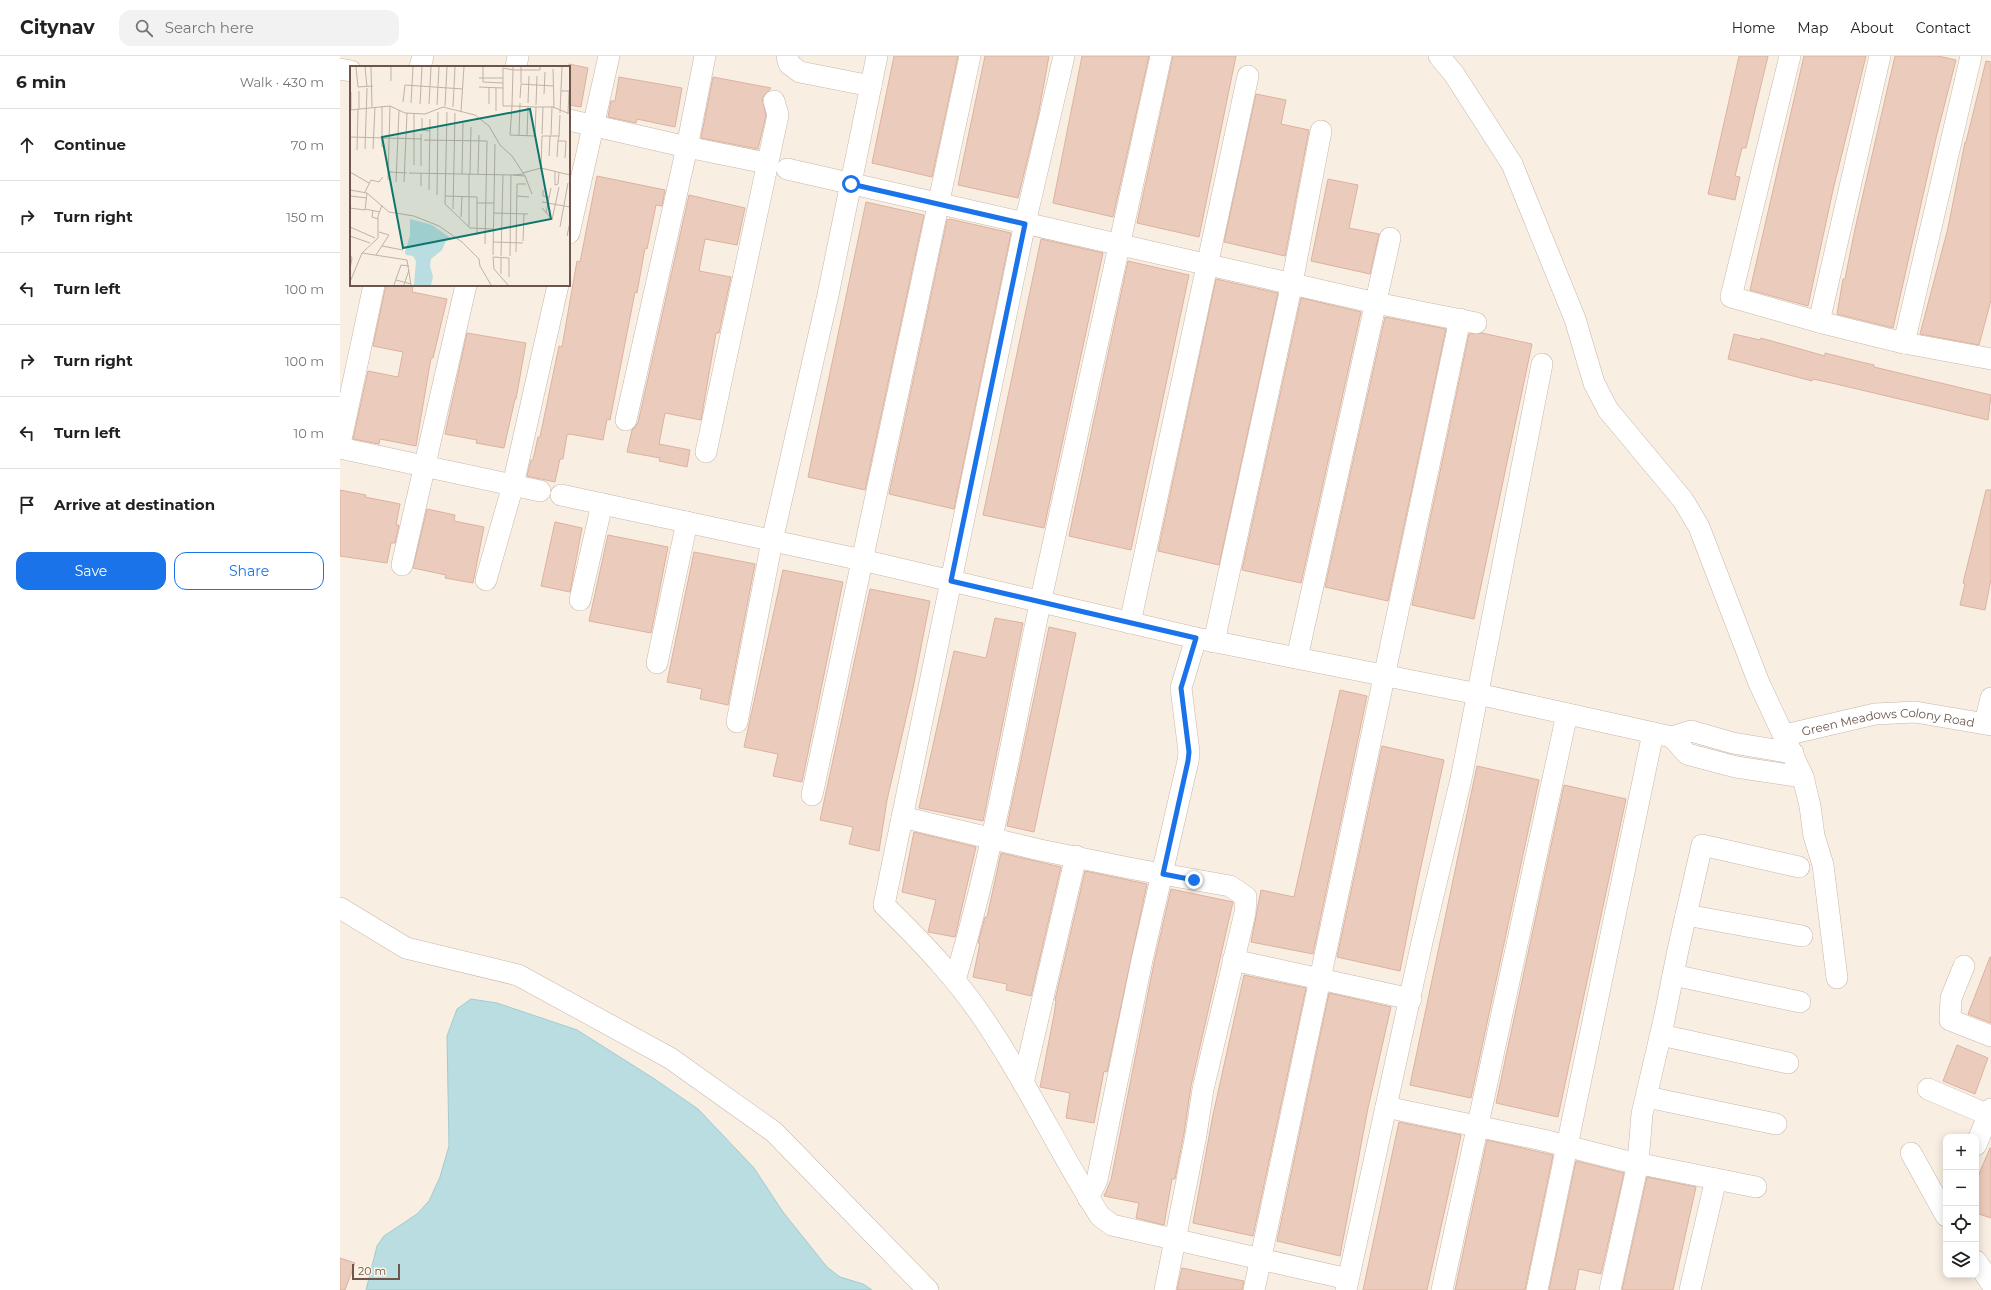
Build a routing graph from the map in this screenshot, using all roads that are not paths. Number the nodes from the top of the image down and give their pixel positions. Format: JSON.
{"nodes":[{"id":1,"x":423,"y":56,"type":"edge"},
{"id":2,"x":518,"y":56,"type":"edge"},
{"id":3,"x":609,"y":56,"type":"edge"},
{"id":4,"x":705,"y":56,"type":"edge"},
{"id":5,"x":787,"y":56,"type":"edge"},
{"id":6,"x":877,"y":56,"type":"edge"},
{"id":7,"x":970,"y":56,"type":"edge"},
{"id":8,"x":1064,"y":56,"type":"edge"},
{"id":9,"x":1161,"y":56,"type":"edge"},
{"id":10,"x":1439,"y":56,"type":"edge"},
{"id":11,"x":1790,"y":56,"type":"edge"},
{"id":12,"x":1880,"y":56,"type":"edge"},
{"id":13,"x":1971,"y":56,"type":"edge"},
{"id":14,"x":420,"y":66,"type":"edge"},
{"id":15,"x":516,"y":66,"type":"edge"},
{"id":16,"x":340,"y":69,"type":"edge"},
{"id":17,"x":350,"y":71,"type":"edge"},
{"id":18,"x":1248,"y":76,"type":"dead end"},
{"id":19,"x":870,"y":86,"type":"junction"},
{"id":20,"x":774,"y":101,"type":"dead end"},
{"id":21,"x":570,"y":120,"type":"edge"},
{"id":22,"x":593,"y":126,"type":"junction"},
{"id":23,"x":1321,"y":131,"type":"dead end"},
{"id":24,"x":687,"y":147,"type":"junction"},
{"id":25,"x":766,"y":163,"type":"junction"},
{"id":26,"x":787,"y":169,"type":"dead end"},
{"id":27,"x":851,"y":184,"type":"junction"},
{"id":28,"x":938,"y":204,"type":"junction"},
{"id":29,"x":1025,"y":224,"type":"junction"},
{"id":30,"x":570,"y":229,"type":"edge"},
{"id":31,"x":1390,"y":238,"type":"dead end"},
{"id":32,"x":1120,"y":245,"type":"junction"},
{"id":33,"x":1208,"y":264,"type":"junction"},
{"id":34,"x":1292,"y":283,"type":"junction"},
{"id":35,"x":374,"y":286,"type":"edge"},
{"id":36,"x":466,"y":286,"type":"edge"},
{"id":37,"x":558,"y":286,"type":"edge"},
{"id":38,"x":1376,"y":303,"type":"junction"},
{"id":39,"x":1819,"y":322,"type":"junction"},
{"id":40,"x":1904,"y":343,"type":"junction"},
{"id":41,"x":1991,"y":359,"type":"edge"},
{"id":42,"x":1542,"y":364,"type":"dead end"},
{"id":43,"x":626,"y":420,"type":"dead end"},
{"id":44,"x":340,"y":444,"type":"edge"},
{"id":45,"x":340,"y":448,"type":"edge"},
{"id":46,"x":706,"y":452,"type":"dead end"},
{"id":47,"x":425,"y":466,"type":"junction"},
{"id":48,"x":513,"y":485,"type":"junction"},
{"id":49,"x":540,"y":491,"type":"dead end"},
{"id":50,"x":561,"y":495,"type":"dead end"},
{"id":51,"x":602,"y":504,"type":"junction"},
{"id":52,"x":687,"y":522,"type":"junction"},
{"id":53,"x":772,"y":540,"type":"junction"},
{"id":54,"x":862,"y":560,"type":"junction"},
{"id":55,"x":402,"y":565,"type":"dead end"},
{"id":56,"x":486,"y":580,"type":"dead end"},
{"id":57,"x":951,"y":581,"type":"junction"},
{"id":58,"x":580,"y":600,"type":"dead end"},
{"id":59,"x":1041,"y":601,"type":"junction"},
{"id":60,"x":1130,"y":623,"type":"junction"},
{"id":61,"x":1205,"y":640,"type":"junction"},
{"id":62,"x":1297,"y":658,"type":"junction"},
{"id":63,"x":658,"y":664,"type":"dead end"},
{"id":64,"x":1383,"y":675,"type":"junction"},
{"id":65,"x":1478,"y":694,"type":"junction"},
{"id":66,"x":1991,"y":698,"type":"edge"},
{"id":67,"x":1567,"y":714,"type":"junction"},
{"id":68,"x":737,"y":722,"type":"dead end"},
{"id":69,"x":1988,"y":724,"type":"edge"},
{"id":70,"x":1662,"y":735,"type":"junction"},
{"id":71,"x":1789,"y":744,"type":"junction"},
{"id":72,"x":1803,"y":777,"type":"junction"},
{"id":73,"x":812,"y":795,"type":"dead end"},
{"id":74,"x":902,"y":817,"type":"junction"},
{"id":75,"x":992,"y":838,"type":"junction"},
{"id":76,"x":1076,"y":856,"type":"junction"},
{"id":77,"x":1799,"y":867,"type":"dead end"},
{"id":78,"x":1163,"y":874,"type":"junction"},
{"id":79,"x":340,"y":908,"type":"edge"},
{"id":80,"x":1686,"y":915,"type":"junction"},
{"id":81,"x":1802,"y":936,"type":"dead end"},
{"id":82,"x":1233,"y":960,"type":"junction"},
{"id":83,"x":1964,"y":966,"type":"dead end"},
{"id":84,"x":1673,"y":975,"type":"junction"},
{"id":85,"x":1837,"y":978,"type":"dead end"},
{"id":86,"x":956,"y":980,"type":"junction"},
{"id":87,"x":1321,"y":980,"type":"junction"},
{"id":88,"x":1411,"y":999,"type":"junction"},
{"id":89,"x":1800,"y":1002,"type":"dead end"},
{"id":90,"x":1661,"y":1035,"type":"junction"},
{"id":91,"x":1991,"y":1036,"type":"edge"},
{"id":92,"x":1788,"y":1063,"type":"dead end"},
{"id":93,"x":1023,"y":1083,"type":"junction"},
{"id":94,"x":1928,"y":1089,"type":"dead end"},
{"id":95,"x":1647,"y":1096,"type":"junction"},
{"id":96,"x":1386,"y":1107,"type":"junction"},
{"id":97,"x":1990,"y":1113,"type":"edge"},
{"id":98,"x":1776,"y":1124,"type":"dead end"},
{"id":99,"x":1478,"y":1126,"type":"junction"},
{"id":100,"x":1979,"y":1138,"type":"edge"},
{"id":101,"x":1567,"y":1146,"type":"junction"},
{"id":102,"x":1911,"y":1153,"type":"dead end"},
{"id":103,"x":1638,"y":1163,"type":"junction"},
{"id":104,"x":1716,"y":1179,"type":"junction"},
{"id":105,"x":1756,"y":1187,"type":"dead end"},
{"id":106,"x":1088,"y":1198,"type":"junction"},
{"id":107,"x":1943,"y":1211,"type":"edge"},
{"id":108,"x":1174,"y":1240,"type":"junction"},
{"id":109,"x":1260,"y":1260,"type":"junction"},
{"id":110,"x":1979,"y":1265,"type":"edge"},
{"id":111,"x":1991,"y":1283,"type":"edge"},
{"id":112,"x":1347,"y":1284,"type":"edge"},
{"id":113,"x":928,"y":1290,"type":"edge"},
{"id":114,"x":1165,"y":1290,"type":"edge"},
{"id":115,"x":1254,"y":1290,"type":"edge"},
{"id":116,"x":1442,"y":1290,"type":"edge"},
{"id":117,"x":1537,"y":1290,"type":"edge"},
{"id":118,"x":1610,"y":1290,"type":"edge"},
{"id":119,"x":1690,"y":1290,"type":"edge"}],
"edges":[{"from":1,"to":14,"type":"street"},
{"from":2,"to":15,"type":"street"},
{"from":3,"to":22,"type":"street"},
{"from":4,"to":24,"type":"street"},
{"from":5,"to":19,"type":"street"},
{"from":6,"to":19,"type":"street"},
{"from":7,"to":28,"type":"street"},
{"from":8,"to":29,"type":"street"},
{"from":9,"to":32,"type":"street"},
{"from":10,"to":71,"type":"street"},
{"from":11,"to":39,"type":"street"},
{"from":12,"to":39,"type":"street"},
{"from":13,"to":40,"type":"street"},
{"from":16,"to":17,"type":"street"},
{"from":18,"to":33,"type":"street"},
{"from":19,"to":27,"type":"street"},
{"from":20,"to":25,"type":"street"},
{"from":21,"to":22,"type":"street"},
{"from":22,"to":24,"type":"street"},
{"from":22,"to":30,"type":"street"},
{"from":23,"to":34,"type":"street"},
{"from":24,"to":25,"type":"street"},
{"from":24,"to":43,"type":"street"},
{"from":25,"to":46,"type":"street"},
{"from":26,"to":27,"type":"street"},
{"from":27,"to":28,"type":"street"},
{"from":27,"to":53,"type":"street"},
{"from":28,"to":29,"type":"street"},
{"from":28,"to":54,"type":"street"},
{"from":29,"to":32,"type":"street"},
{"from":29,"to":57,"type":"street"},
{"from":31,"to":38,"type":"street"},
{"from":32,"to":33,"type":"street"},
{"from":32,"to":59,"type":"street"},
{"from":33,"to":34,"type":"street"},
{"from":33,"to":60,"type":"street"},
{"from":34,"to":38,"type":"street"},
{"from":34,"to":61,"type":"street"},
{"from":35,"to":44,"type":"street"},
{"from":36,"to":47,"type":"street"},
{"from":37,"to":48,"type":"street"},
{"from":38,"to":62,"type":"street"},
{"from":38,"to":64,"type":"street"},
{"from":39,"to":40,"type":"street"},
{"from":40,"to":41,"type":"street"},
{"from":42,"to":65,"type":"street"},
{"from":45,"to":47,"type":"street"},
{"from":47,"to":48,"type":"street"},
{"from":47,"to":55,"type":"street"},
{"from":48,"to":49,"type":"street"},
{"from":48,"to":56,"type":"street"},
{"from":50,"to":51,"type":"street"},
{"from":51,"to":52,"type":"street"},
{"from":51,"to":58,"type":"street"},
{"from":52,"to":53,"type":"street"},
{"from":52,"to":63,"type":"street"},
{"from":53,"to":54,"type":"street"},
{"from":53,"to":68,"type":"street"},
{"from":54,"to":57,"type":"street"},
{"from":54,"to":73,"type":"street"},
{"from":57,"to":59,"type":"street"},
{"from":57,"to":74,"type":"street"},
{"from":59,"to":60,"type":"street"},
{"from":59,"to":75,"type":"street"},
{"from":60,"to":61,"type":"street"},
{"from":61,"to":62,"type":"street"},
{"from":61,"to":78,"type":"street"},
{"from":62,"to":64,"type":"street"},
{"from":64,"to":65,"type":"street"},
{"from":64,"to":87,"type":"street"},
{"from":65,"to":67,"type":"street"},
{"from":65,"to":88,"type":"street"},
{"from":66,"to":69,"type":"street"},
{"from":67,"to":70,"type":"street"},
{"from":67,"to":99,"type":"street"},
{"from":69,"to":71,"type":"street","name":"Green Meadows Colony Road"},
{"from":70,"to":71,"type":"street"},
{"from":70,"to":72,"type":"street"},
{"from":70,"to":101,"type":"street"},
{"from":71,"to":72,"type":"street"},
{"from":72,"to":85,"type":"street"},
{"from":74,"to":75,"type":"street"},
{"from":74,"to":86,"type":"street"},
{"from":75,"to":76,"type":"street"},
{"from":75,"to":86,"type":"street"},
{"from":76,"to":78,"type":"street"},
{"from":76,"to":93,"type":"street"},
{"from":77,"to":80,"type":"street"},
{"from":78,"to":82,"type":"street"},
{"from":78,"to":106,"type":"street"},
{"from":79,"to":113,"type":"street"},
{"from":80,"to":81,"type":"street"},
{"from":80,"to":84,"type":"street"},
{"from":82,"to":87,"type":"street"},
{"from":82,"to":108,"type":"street"},
{"from":83,"to":91,"type":"street"},
{"from":84,"to":89,"type":"street"},
{"from":84,"to":90,"type":"street"},
{"from":86,"to":93,"type":"street"},
{"from":87,"to":88,"type":"street"},
{"from":87,"to":109,"type":"street"},
{"from":88,"to":96,"type":"street"},
{"from":90,"to":92,"type":"street"},
{"from":90,"to":95,"type":"street"},
{"from":93,"to":106,"type":"street"},
{"from":94,"to":97,"type":"street"},
{"from":95,"to":98,"type":"street"},
{"from":95,"to":103,"type":"street"},
{"from":96,"to":99,"type":"street"},
{"from":96,"to":112,"type":"street"},
{"from":97,"to":100,"type":"street"},
{"from":99,"to":101,"type":"street"},
{"from":99,"to":116,"type":"street"},
{"from":101,"to":103,"type":"street"},
{"from":101,"to":117,"type":"street"},
{"from":102,"to":107,"type":"street"},
{"from":103,"to":104,"type":"street"},
{"from":103,"to":118,"type":"street"},
{"from":104,"to":105,"type":"street"},
{"from":104,"to":119,"type":"street"},
{"from":106,"to":108,"type":"street"},
{"from":108,"to":109,"type":"street"},
{"from":108,"to":114,"type":"street"},
{"from":109,"to":112,"type":"street"},
{"from":109,"to":115,"type":"street"},
{"from":110,"to":111,"type":"street"}]}
